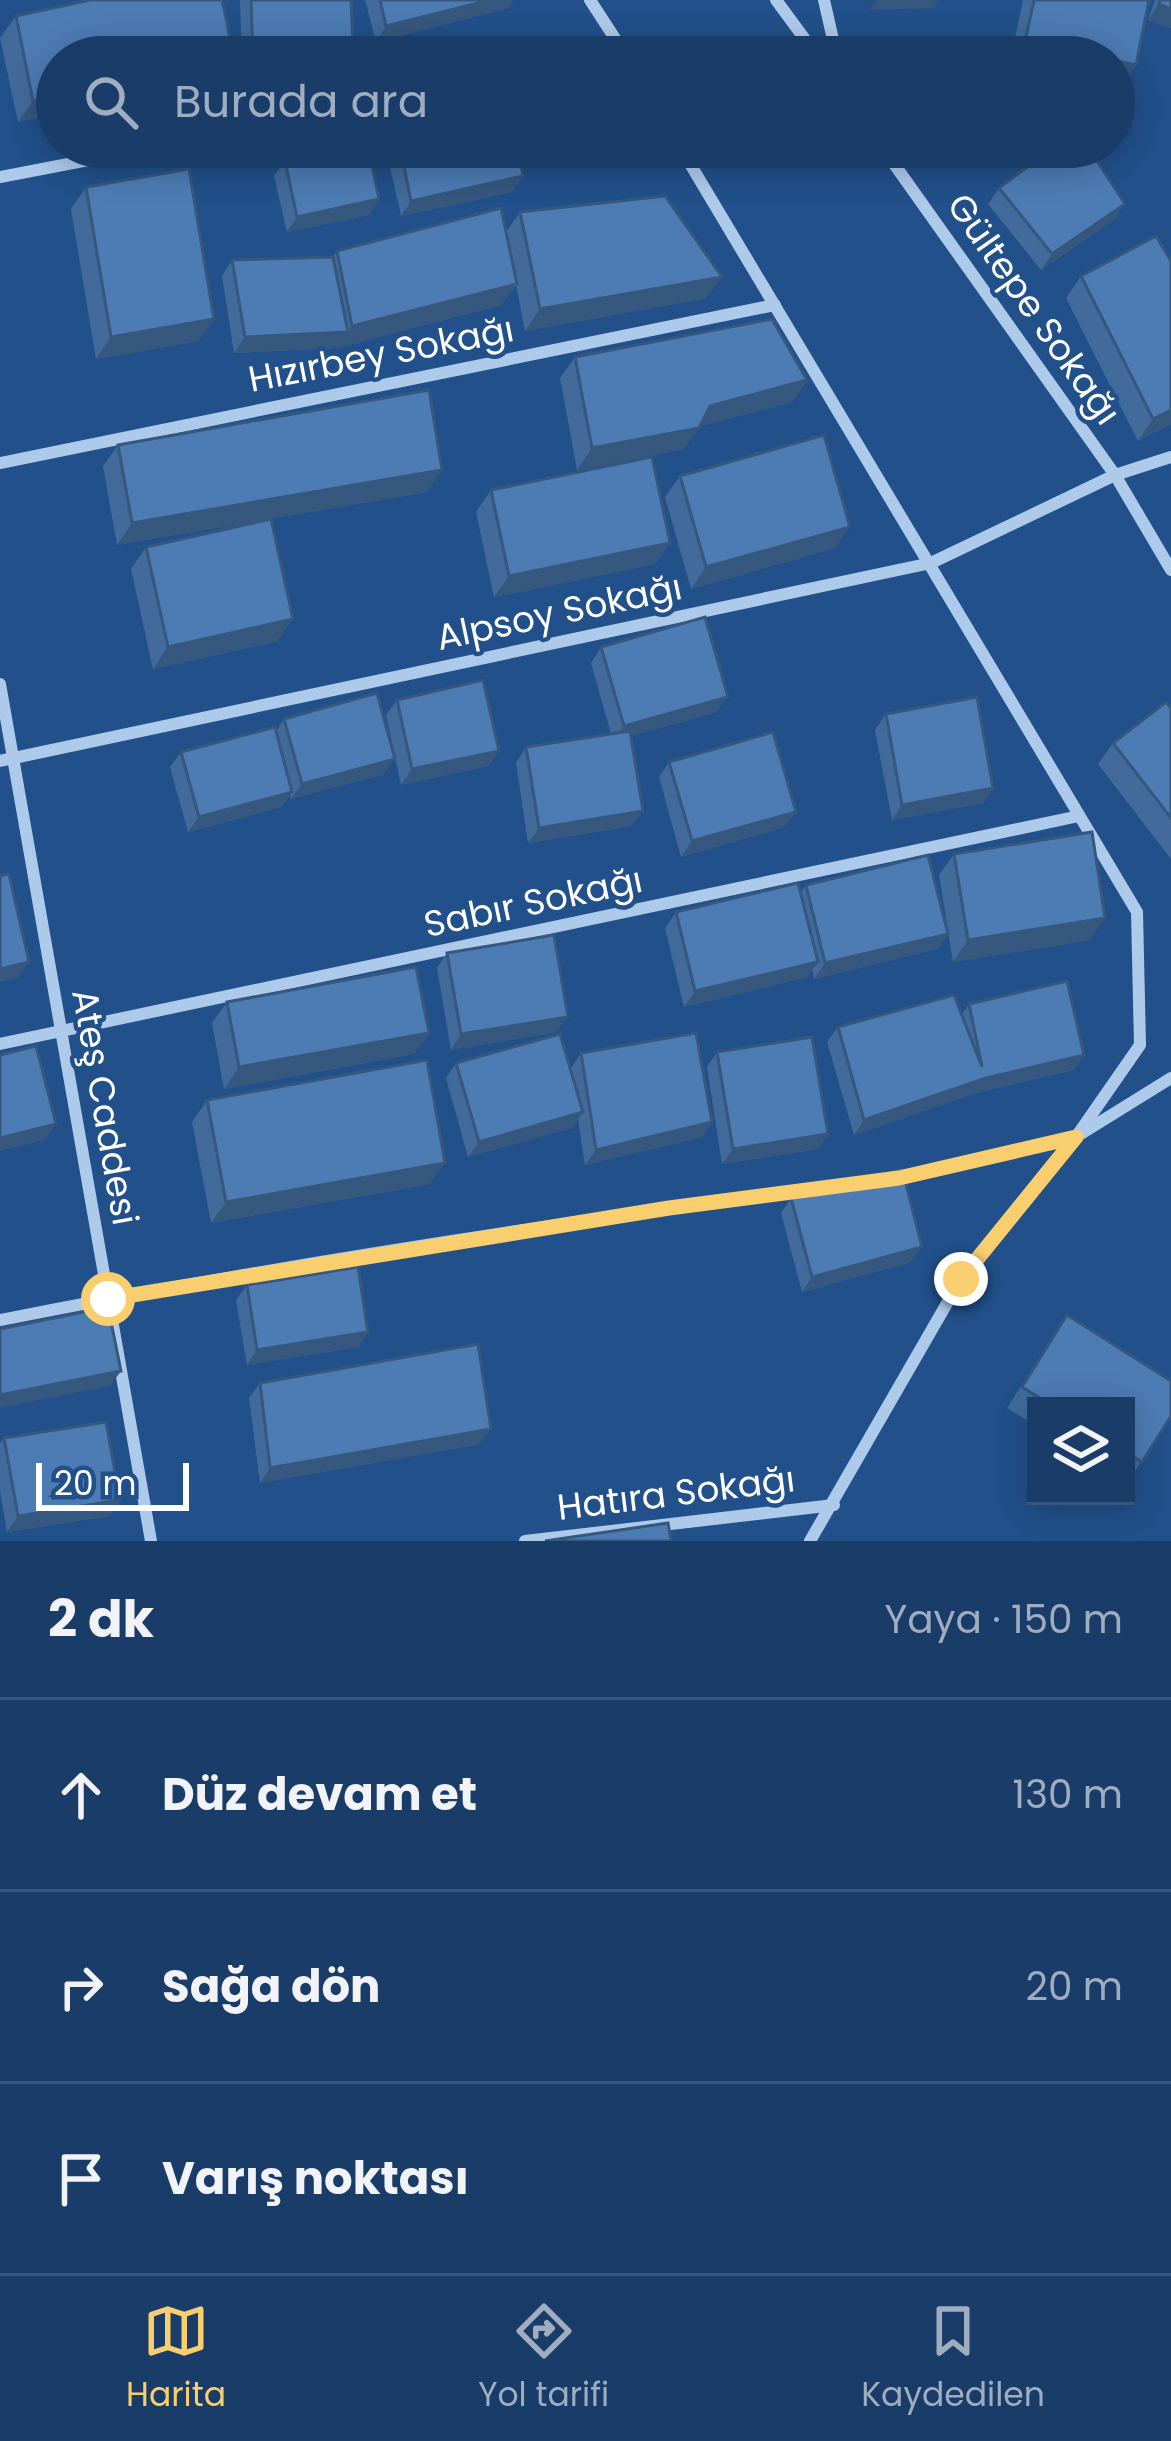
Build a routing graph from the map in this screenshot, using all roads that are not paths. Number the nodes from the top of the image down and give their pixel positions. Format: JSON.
{"nodes":[{"id":1,"x":590,"y":0,"type":"edge"},
{"id":2,"x":776,"y":0,"type":"edge"},
{"id":3,"x":824,"y":0,"type":"edge"},
{"id":4,"x":614,"y":36,"type":"edge"},
{"id":5,"x":803,"y":36,"type":"edge"},
{"id":6,"x":832,"y":36,"type":"edge"},
{"id":7,"x":46,"y":168,"type":"edge"},
{"id":8,"x":693,"y":168,"type":"edge"},
{"id":9,"x":897,"y":168,"type":"edge"},
{"id":10,"x":0,"y":177,"type":"edge"},
{"id":11,"x":775,"y":305,"type":"junction"},
{"id":12,"x":1171,"y":457,"type":"edge"},
{"id":13,"x":0,"y":463,"type":"edge"},
{"id":14,"x":1115,"y":476,"type":"junction"},
{"id":15,"x":931,"y":563,"type":"junction"},
{"id":16,"x":1171,"y":570,"type":"edge"},
{"id":17,"x":0,"y":684,"type":"edge"},
{"id":18,"x":7,"y":760,"type":"edge"},
{"id":19,"x":1079,"y":816,"type":"junction"},
{"id":20,"x":62,"y":1033,"type":"junction"},
{"id":21,"x":0,"y":1044,"type":"edge"},
{"id":22,"x":1171,"y":1078,"type":"edge"},
{"id":23,"x":1076,"y":1137,"type":"junction"},
{"id":24,"x":108,"y":1299,"type":"junction"},
{"id":25,"x":0,"y":1320,"type":"edge"},
{"id":26,"x":834,"y":1504,"type":"junction"},
{"id":27,"x":151,"y":1541,"type":"edge"},
{"id":28,"x":525,"y":1541,"type":"edge"},
{"id":29,"x":809,"y":1541,"type":"edge"}],
"edges":[{"from":1,"to":4,"type":"street"},
{"from":2,"to":5,"type":"street"},
{"from":3,"to":6,"type":"street"},
{"from":7,"to":10,"type":"street"},
{"from":8,"to":11,"type":"street"},
{"from":9,"to":14,"type":"street","name":"Gültepe Sokağı"},
{"from":11,"to":13,"type":"street","name":"Hızırbey Sokağı"},
{"from":11,"to":15,"type":"street"},
{"from":12,"to":14,"type":"street","name":"Alpsoy Sokağı"},
{"from":14,"to":15,"type":"street","name":"Alpsoy Sokağı"},
{"from":14,"to":16,"type":"street","name":"Gültepe Sokağı"},
{"from":15,"to":18,"type":"street","name":"Alpsoy Sokağı"},
{"from":15,"to":19,"type":"street"},
{"from":17,"to":18,"type":"street","name":"Ateş Caddesi"},
{"from":18,"to":20,"type":"street","name":"Ateş Caddesi"},
{"from":19,"to":20,"type":"street","name":"Sabır Sokağı"},
{"from":19,"to":23,"type":"street"},
{"from":20,"to":21,"type":"street","name":"Sabır Sokağı"},
{"from":20,"to":24,"type":"street","name":"Ateş Caddesi"},
{"from":22,"to":23,"type":"street"},
{"from":23,"to":24,"type":"street"},
{"from":23,"to":26,"type":"street"},
{"from":24,"to":25,"type":"street"},
{"from":24,"to":27,"type":"street","name":"Ateş Caddesi"},
{"from":26,"to":28,"type":"street","name":"Hatıra Sokağı"},
{"from":26,"to":29,"type":"street"}]}
